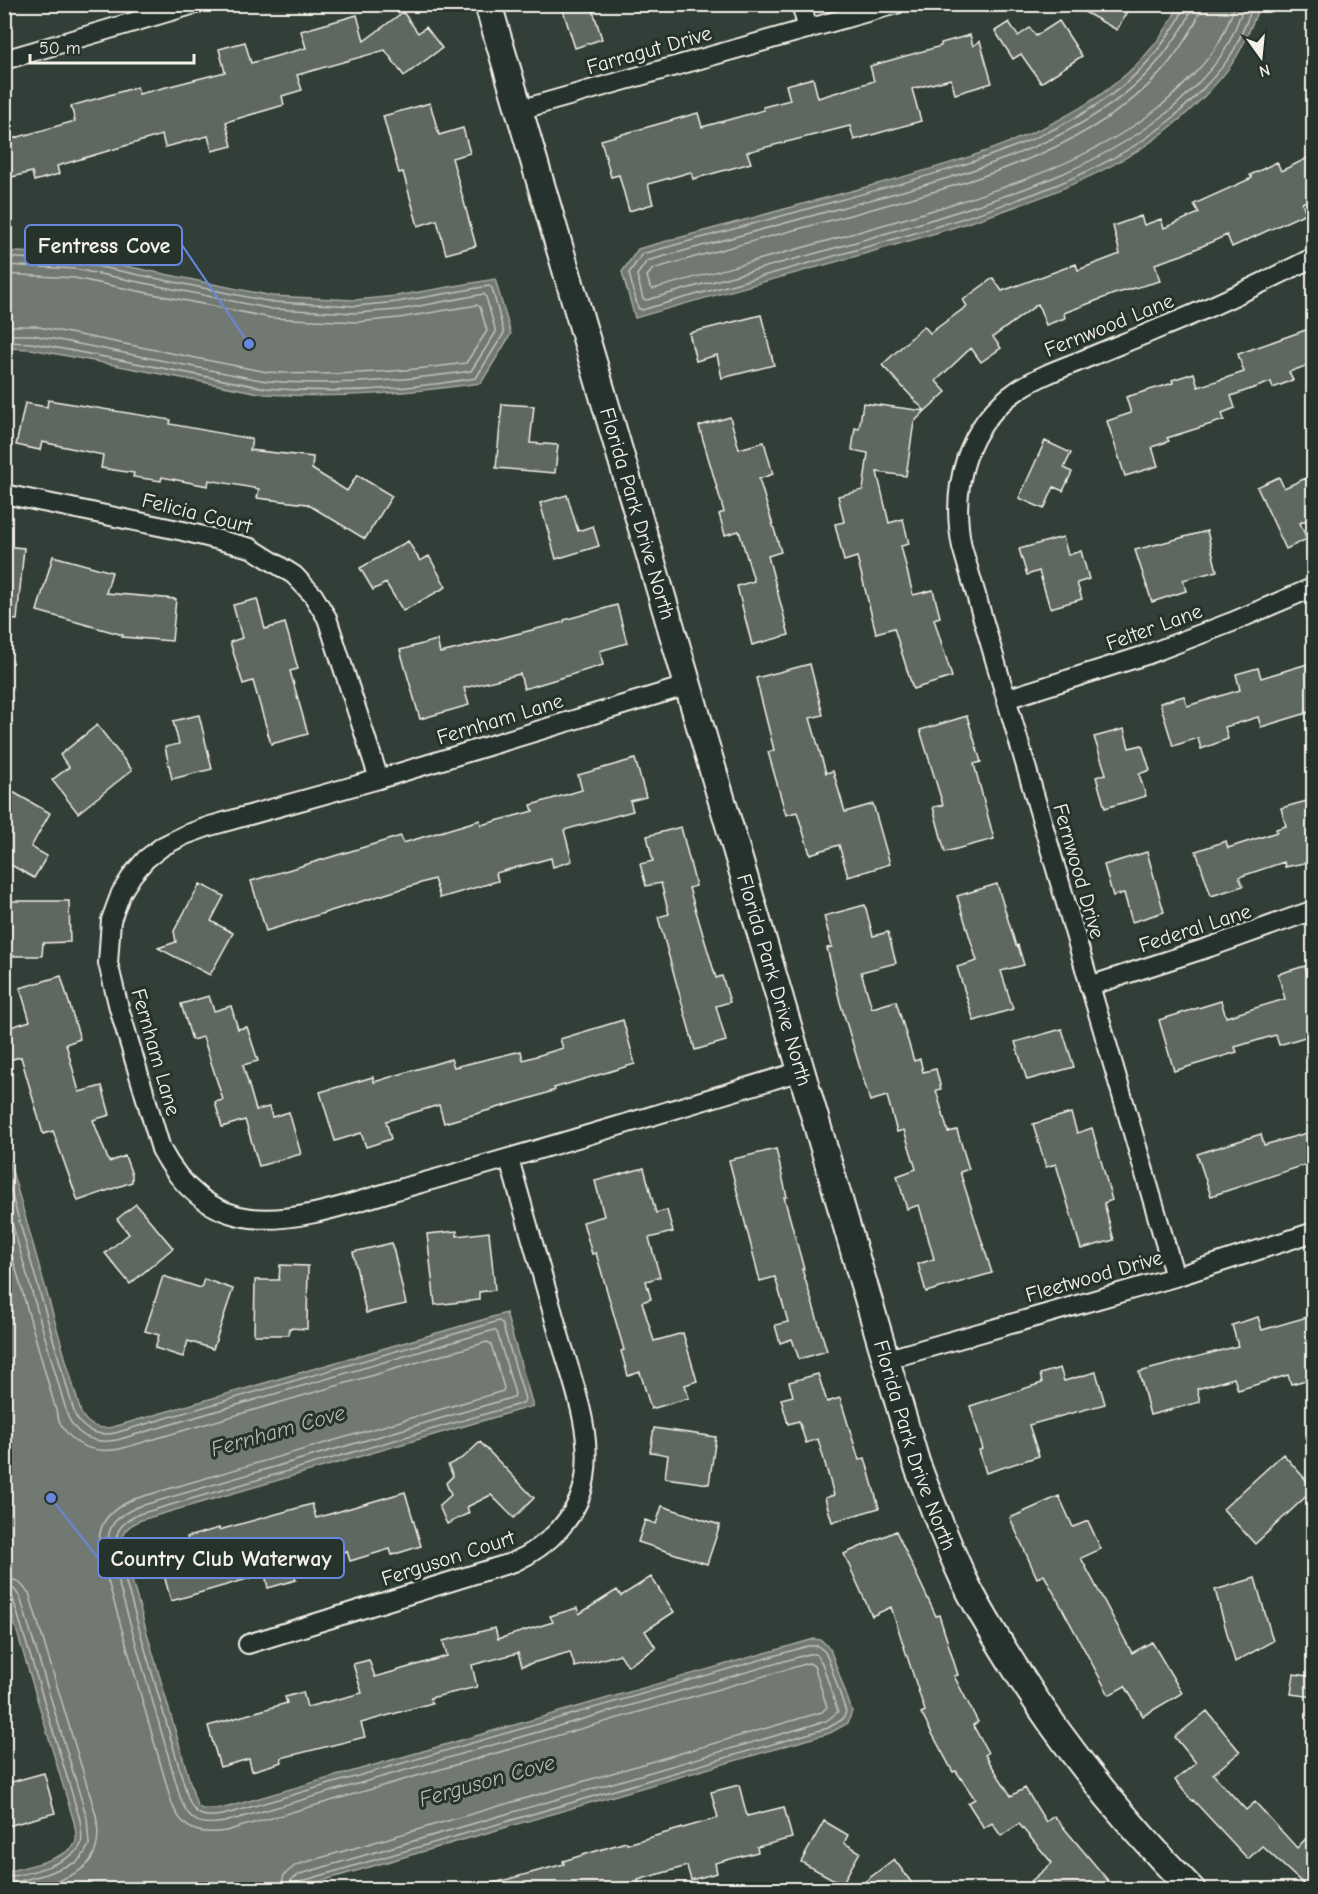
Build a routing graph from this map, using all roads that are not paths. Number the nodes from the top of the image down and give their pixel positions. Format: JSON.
{"nodes":[{"id":1,"x":195,"y":4,"type":"edge"},
{"id":2,"x":488,"y":4,"type":"edge"},
{"id":3,"x":801,"y":4,"type":"edge"},
{"id":4,"x":896,"y":4,"type":"edge"},
{"id":5,"x":808,"y":29,"type":"junction"},
{"id":6,"x":4,"y":60,"type":"edge"},
{"id":7,"x":519,"y":110,"type":"junction"},
{"id":8,"x":1314,"y":257,"type":"edge"},
{"id":9,"x":961,"y":476,"type":"joint"},
{"id":10,"x":4,"y":494,"type":"edge"},
{"id":11,"x":1314,"y":587,"type":"edge"},
{"id":12,"x":689,"y":685,"type":"junction"},
{"id":13,"x":1005,"y":699,"type":"junction"},
{"id":14,"x":379,"y":779,"type":"junction"},
{"id":15,"x":1314,"y":910,"type":"edge"},
{"id":16,"x":1089,"y":986,"type":"junction"},
{"id":17,"x":801,"y":1071,"type":"junction"},
{"id":18,"x":509,"y":1159,"type":"junction"},
{"id":19,"x":1314,"y":1232,"type":"edge"},
{"id":20,"x":1175,"y":1277,"type":"junction"},
{"id":21,"x":885,"y":1360,"type":"junction"},
{"id":22,"x":248,"y":1644,"type":"dead end"},
{"id":23,"x":1192,"y":1890,"type":"edge"}],
"edges":[{"from":1,"to":6,"type":"street"},
{"from":2,"to":7,"type":"street","name":"Florida Park Drive North"},
{"from":3,"to":5,"type":"street"},
{"from":4,"to":5,"type":"street","name":"Farragut Drive"},
{"from":5,"to":7,"type":"street","name":"Farragut Drive"},
{"from":7,"to":12,"type":"street","name":"Florida Park Drive North"},
{"from":8,"to":9,"type":"street","name":"Fernwood Lane"},
{"from":9,"to":13,"type":"street","name":"Fernwood Drive"},
{"from":10,"to":14,"type":"street","name":"Felicia Court"},
{"from":11,"to":13,"type":"street","name":"Felter Lane"},
{"from":12,"to":14,"type":"street","name":"Fernham Lane"},
{"from":12,"to":17,"type":"street","name":"Florida Park Drive North"},
{"from":13,"to":16,"type":"street","name":"Fernwood Drive"},
{"from":14,"to":18,"type":"street","name":"Fernham Lane"},
{"from":15,"to":16,"type":"street","name":"Federal Lane"},
{"from":16,"to":20,"type":"street","name":"Fernwood Drive"},
{"from":17,"to":18,"type":"street","name":"Fernham Lane"},
{"from":17,"to":21,"type":"street","name":"Florida Park Drive North"},
{"from":18,"to":22,"type":"street","name":"Ferguson Court"},
{"from":19,"to":20,"type":"street","name":"Fleetwood Drive"},
{"from":20,"to":21,"type":"street","name":"Fleetwood Drive"},
{"from":21,"to":23,"type":"street","name":"Florida Park Drive North"}]}
